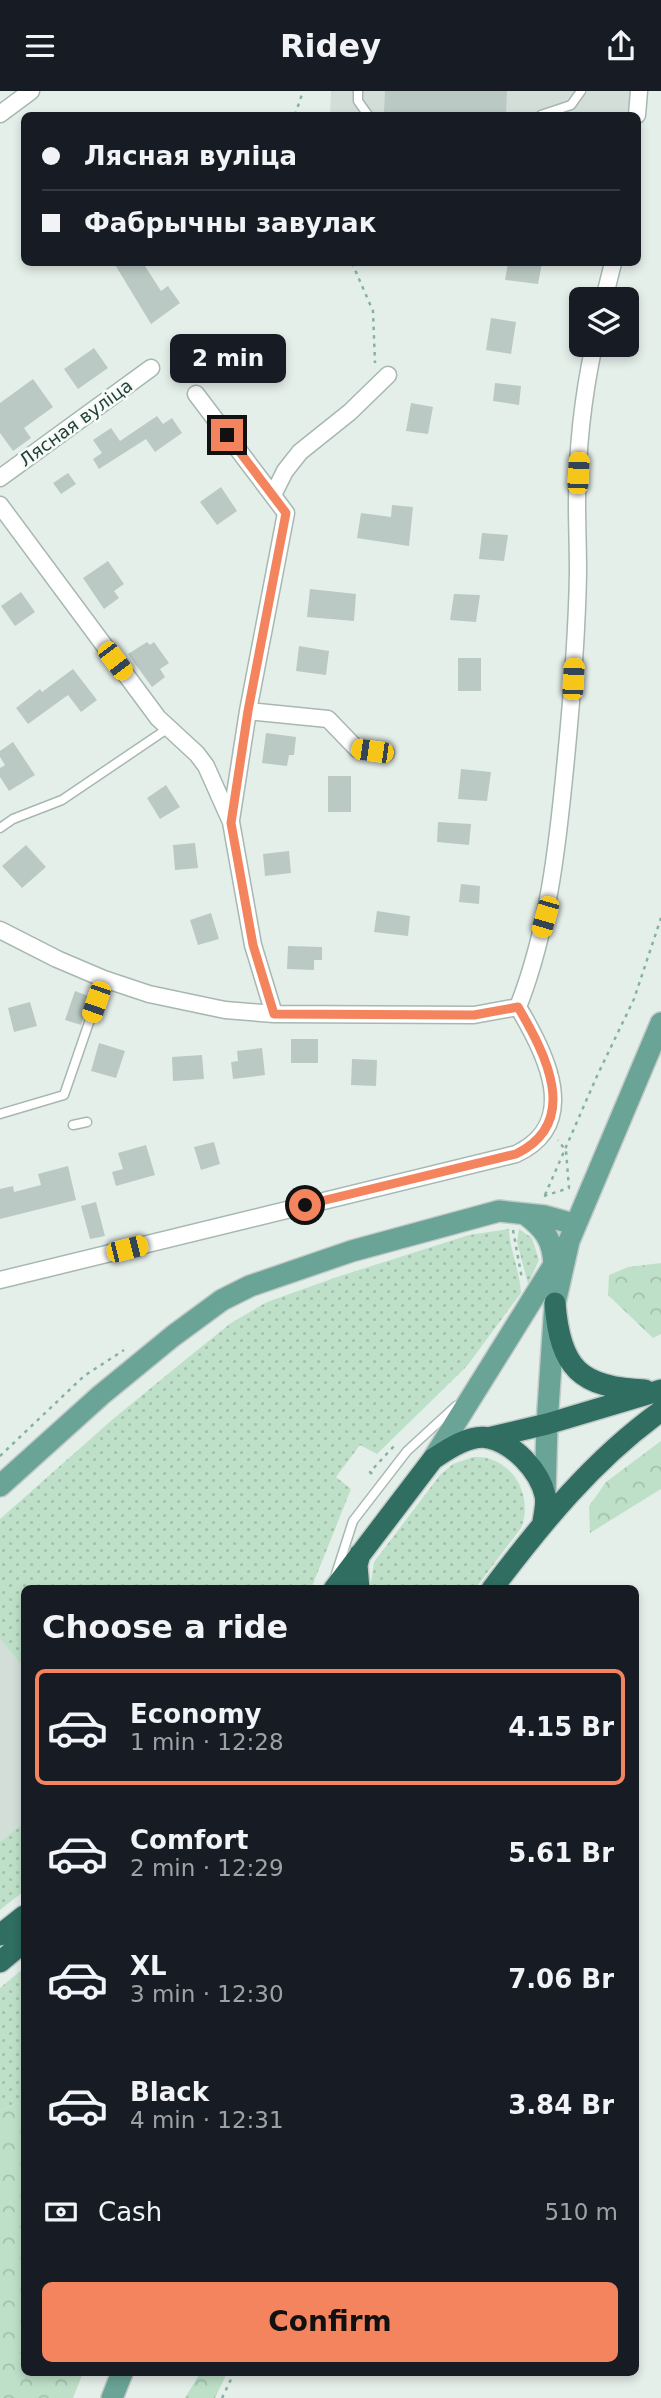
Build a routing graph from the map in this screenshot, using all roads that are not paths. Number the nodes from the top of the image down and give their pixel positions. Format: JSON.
{"nodes":[{"id":1,"x":31,"y":91,"type":"edge"},
{"id":2,"x":358,"y":91,"type":"edge"},
{"id":3,"x":582,"y":91,"type":"edge"},
{"id":4,"x":639,"y":91,"type":"edge"},
{"id":5,"x":366,"y":112,"type":"edge"},
{"id":6,"x":550,"y":112,"type":"edge"},
{"id":7,"x":636,"y":112,"type":"edge"},
{"id":8,"x":0,"y":114,"type":"edge"},
{"id":9,"x":612,"y":266,"type":"edge"},
{"id":10,"x":607,"y":287,"type":"edge"},
{"id":11,"x":591,"y":357,"type":"edge"},
{"id":12,"x":151,"y":368,"type":"dead end"},
{"id":13,"x":388,"y":375,"type":"dead end"},
{"id":14,"x":196,"y":394,"type":"dead end"},
{"id":15,"x":0,"y":478,"type":"edge"},
{"id":16,"x":273,"y":495,"type":"junction"},
{"id":17,"x":0,"y":505,"type":"edge"},
{"id":18,"x":248,"y":711,"type":"junction"},
{"id":19,"x":167,"y":729,"type":"junction"},
{"id":20,"x":386,"y":753,"type":"dead end"},
{"id":21,"x":231,"y":823,"type":"junction"},
{"id":22,"x":0,"y":828,"type":"edge"},
{"id":23,"x":2,"y":934,"type":"edge"},
{"id":24,"x":104,"y":979,"type":"junction"},
{"id":25,"x":518,"y":1007,"type":"junction"},
{"id":26,"x":274,"y":1014,"type":"junction"},
{"id":27,"x":661,"y":1023,"type":"edge"},
{"id":28,"x":0,"y":1114,"type":"edge"},
{"id":29,"x":87,"y":1122,"type":"dead end"},
{"id":30,"x":73,"y":1125,"type":"dead end"},
{"id":31,"x":521,"y":1212,"type":"junction"},
{"id":32,"x":571,"y":1233,"type":"junction"},
{"id":33,"x":554,"y":1265,"type":"junction"},
{"id":34,"x":0,"y":1280,"type":"edge"},
{"id":35,"x":555,"y":1303,"type":"junction"},
{"id":36,"x":482,"y":1383,"type":"junction"},
{"id":37,"x":661,"y":1390,"type":"edge"},
{"id":38,"x":661,"y":1411,"type":"edge"},
{"id":39,"x":547,"y":1424,"type":"junction"},
{"id":40,"x":488,"y":1438,"type":"junction"},
{"id":41,"x":433,"y":1459,"type":"junction"},
{"id":42,"x":0,"y":1486,"type":"edge"},
{"id":43,"x":545,"y":1495,"type":"junction"},
{"id":44,"x":543,"y":1522,"type":"junction"},
{"id":45,"x":360,"y":1552,"type":"junction"},
{"id":46,"x":334,"y":1585,"type":"edge"},
{"id":47,"x":336,"y":1585,"type":"edge"},
{"id":48,"x":358,"y":1585,"type":"edge"},
{"id":49,"x":495,"y":1585,"type":"edge"},
{"id":50,"x":21,"y":1918,"type":"edge"},
{"id":51,"x":0,"y":1935,"type":"edge"},
{"id":52,"x":21,"y":1944,"type":"edge"},
{"id":53,"x":0,"y":1962,"type":"edge"},
{"id":54,"x":121,"y":2376,"type":"edge"},
{"id":55,"x":112,"y":2398,"type":"edge"}],
"edges":[{"from":1,"to":8,"type":"street"},
{"from":2,"to":5,"type":"lane"},
{"from":3,"to":6,"type":"lane"},
{"from":4,"to":7,"type":"street"},
{"from":9,"to":10,"type":"street"},
{"from":11,"to":25,"type":"street"},
{"from":12,"to":15,"type":"street","name":"Лясная вуліца"},
{"from":13,"to":16,"type":"street"},
{"from":14,"to":16,"type":"street"},
{"from":16,"to":18,"type":"street"},
{"from":17,"to":19,"type":"street"},
{"from":18,"to":20,"type":"street"},
{"from":18,"to":21,"type":"street"},
{"from":19,"to":21,"type":"street"},
{"from":19,"to":22,"type":"lane"},
{"from":21,"to":26,"type":"street"},
{"from":23,"to":24,"type":"street"},
{"from":24,"to":26,"type":"street"},
{"from":24,"to":28,"type":"lane"},
{"from":25,"to":26,"type":"street"},
{"from":25,"to":34,"type":"street"},
{"from":27,"to":32,"type":"main road"},
{"from":29,"to":30,"type":"lane"},
{"from":31,"to":32,"type":"main road"},
{"from":31,"to":33,"type":"main road"},
{"from":31,"to":42,"type":"main road"},
{"from":32,"to":33,"type":"main road"},
{"from":32,"to":35,"type":"main road"},
{"from":33,"to":36,"type":"main road"},
{"from":35,"to":37,"type":"highway"},
{"from":35,"to":39,"type":"main road"},
{"from":36,"to":41,"type":"main road"},
{"from":36,"to":46,"type":"lane"},
{"from":37,"to":39,"type":"highway"},
{"from":38,"to":44,"type":"highway"},
{"from":39,"to":40,"type":"highway"},
{"from":39,"to":43,"type":"main road"},
{"from":40,"to":41,"type":"highway"},
{"from":40,"to":43,"type":"highway"},
{"from":41,"to":45,"type":"highway"},
{"from":43,"to":44,"type":"highway"},
{"from":44,"to":49,"type":"highway"},
{"from":45,"to":47,"type":"highway"},
{"from":45,"to":48,"type":"highway"},
{"from":50,"to":51,"type":"highway"},
{"from":52,"to":53,"type":"highway"},
{"from":54,"to":55,"type":"main road"}]}
